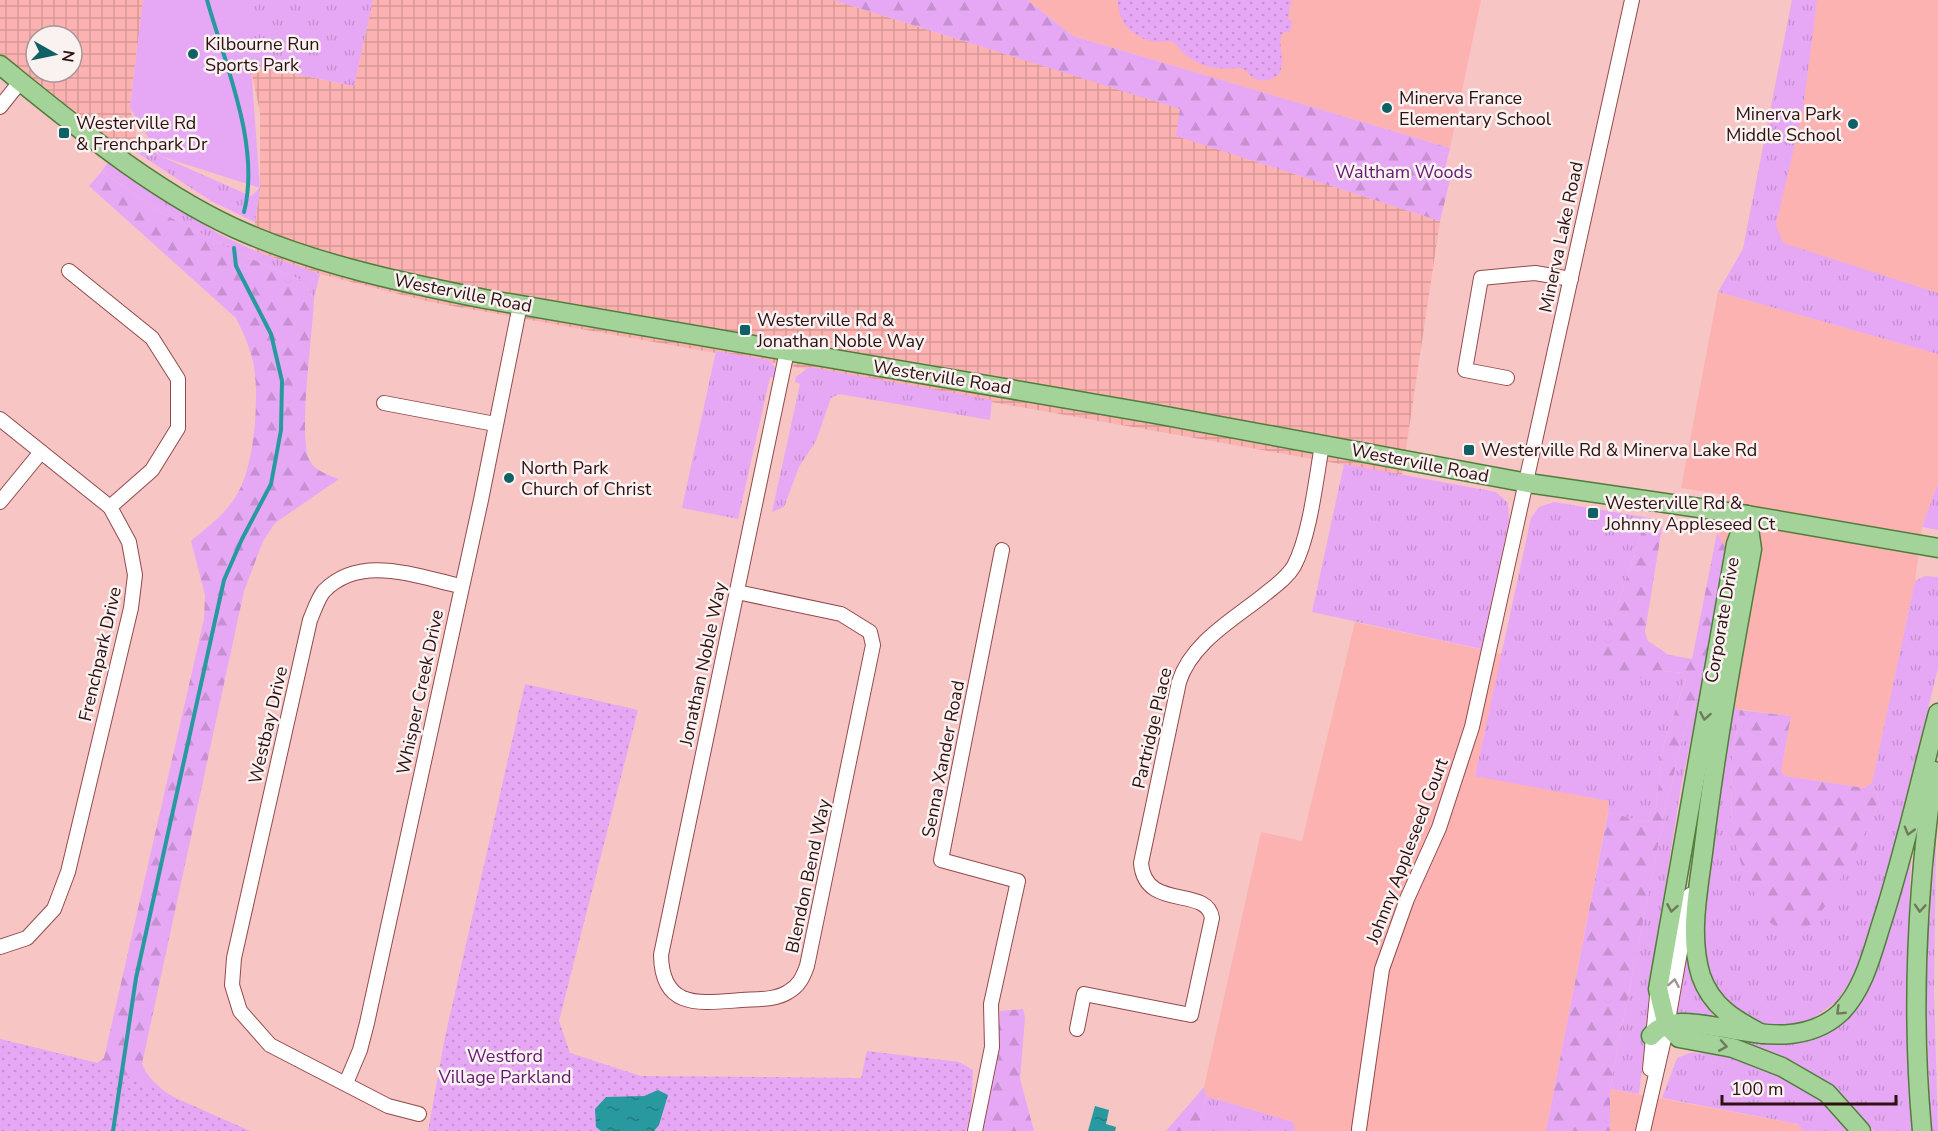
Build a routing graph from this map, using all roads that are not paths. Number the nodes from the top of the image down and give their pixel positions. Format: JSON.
{"nodes":[{"id":1,"x":1632,"y":0,"type":"edge"},
{"id":2,"x":0,"y":65,"type":"edge"},
{"id":3,"x":20,"y":82,"type":"junction"},
{"id":4,"x":0,"y":107,"type":"edge"},
{"id":5,"x":69,"y":271,"type":"dead end"},
{"id":6,"x":1571,"y":279,"type":"junction"},
{"id":7,"x":520,"y":305,"type":"junction"},
{"id":8,"x":787,"y":351,"type":"junction"},
{"id":9,"x":1507,"y":378,"type":"dead end"},
{"id":10,"x":384,"y":403,"type":"dead end"},
{"id":11,"x":0,"y":419,"type":"edge"},
{"id":12,"x":495,"y":424,"type":"junction"},
{"id":13,"x":1322,"y":445,"type":"junction"},
{"id":14,"x":41,"y":452,"type":"junction"},
{"id":15,"x":1528,"y":483,"type":"junction"},
{"id":16,"x":0,"y":502,"type":"edge"},
{"id":17,"x":110,"y":507,"type":"junction"},
{"id":18,"x":1747,"y":515,"type":"junction"},
{"id":19,"x":1938,"y":548,"type":"edge"},
{"id":20,"x":1002,"y":550,"type":"dead end"},
{"id":21,"x":461,"y":586,"type":"junction"},
{"id":22,"x":737,"y":592,"type":"junction"},
{"id":23,"x":1938,"y":713,"type":"edge"},
{"id":24,"x":1938,"y":746,"type":"edge"},
{"id":25,"x":1715,"y":752,"type":"junction"},
{"id":26,"x":0,"y":947,"type":"edge"},
{"id":27,"x":665,"y":984,"type":"joint"},
{"id":28,"x":1077,"y":1029,"type":"dead end"},
{"id":29,"x":1659,"y":1031,"type":"junction"},
{"id":30,"x":1762,"y":1034,"type":"junction"},
{"id":31,"x":346,"y":1083,"type":"junction"},
{"id":32,"x":419,"y":1114,"type":"dead end"},
{"id":33,"x":1359,"y":1129,"type":"dead end"},
{"id":34,"x":975,"y":1131,"type":"edge"},
{"id":35,"x":1643,"y":1131,"type":"edge"},
{"id":36,"x":1862,"y":1131,"type":"edge"},
{"id":37,"x":1922,"y":1131,"type":"edge"}],
"edges":[{"from":1,"to":6,"type":"street","name":"Minerva Lake Road"},
{"from":2,"to":3,"type":"main road","name":"Westerville Road"},
{"from":3,"to":4,"type":"street"},
{"from":3,"to":7,"type":"main road","name":"Westerville Road"},
{"from":5,"to":17,"type":"street"},
{"from":6,"to":9,"type":"street"},
{"from":6,"to":15,"type":"street","name":"Minerva Lake Road"},
{"from":7,"to":8,"type":"main road","name":"Westerville Road"},
{"from":7,"to":12,"type":"street","name":"Whisper Creek Drive"},
{"from":8,"to":13,"type":"main road","name":"Westerville Road"},
{"from":8,"to":22,"type":"street","name":"Jonathan Noble Way"},
{"from":10,"to":12,"type":"street"},
{"from":11,"to":14,"type":"street","name":"Frenchpark Drive"},
{"from":12,"to":21,"type":"street","name":"Whisper Creek Drive"},
{"from":13,"to":15,"type":"main road","name":"Westerville Road"},
{"from":13,"to":28,"type":"street","name":"Partridge Place"},
{"from":14,"to":16,"type":"street"},
{"from":14,"to":17,"type":"street","name":"Frenchpark Drive"},
{"from":15,"to":18,"type":"main road","name":"Westerville Road"},
{"from":15,"to":33,"type":"street","name":"Johnny Appleseed Court"},
{"from":17,"to":26,"type":"street","name":"Frenchpark Drive"},
{"from":18,"to":19,"type":"main road","name":"Westerville Road"},
{"from":18,"to":25,"type":"main road","name":"Corporate Drive"},
{"from":18,"to":29,"type":"main road","name":"Corporate Drive","one_way":true},
{"from":20,"to":34,"type":"street","name":"Senna Xander Road"},
{"from":21,"to":31,"type":"street","name":"Whisper Creek Drive"},
{"from":21,"to":31,"type":"street","name":"Westbay Drive"},
{"from":22,"to":27,"type":"street","name":"Jonathan Noble Way"},
{"from":22,"to":27,"type":"street","name":"Blendon Bend Way"},
{"from":23,"to":30,"type":"main road","one_way":true},
{"from":24,"to":37,"type":"main road","one_way":true},
{"from":29,"to":25,"type":"street","name":"Corporate Drive","one_way":true},
{"from":25,"to":30,"type":"main road"},
{"from":29,"to":30,"type":"main road"},
{"from":29,"to":35,"type":"street","name":"Corporate Drive"},
{"from":29,"to":36,"type":"main road","one_way":true},
{"from":31,"to":32,"type":"street"}]}
